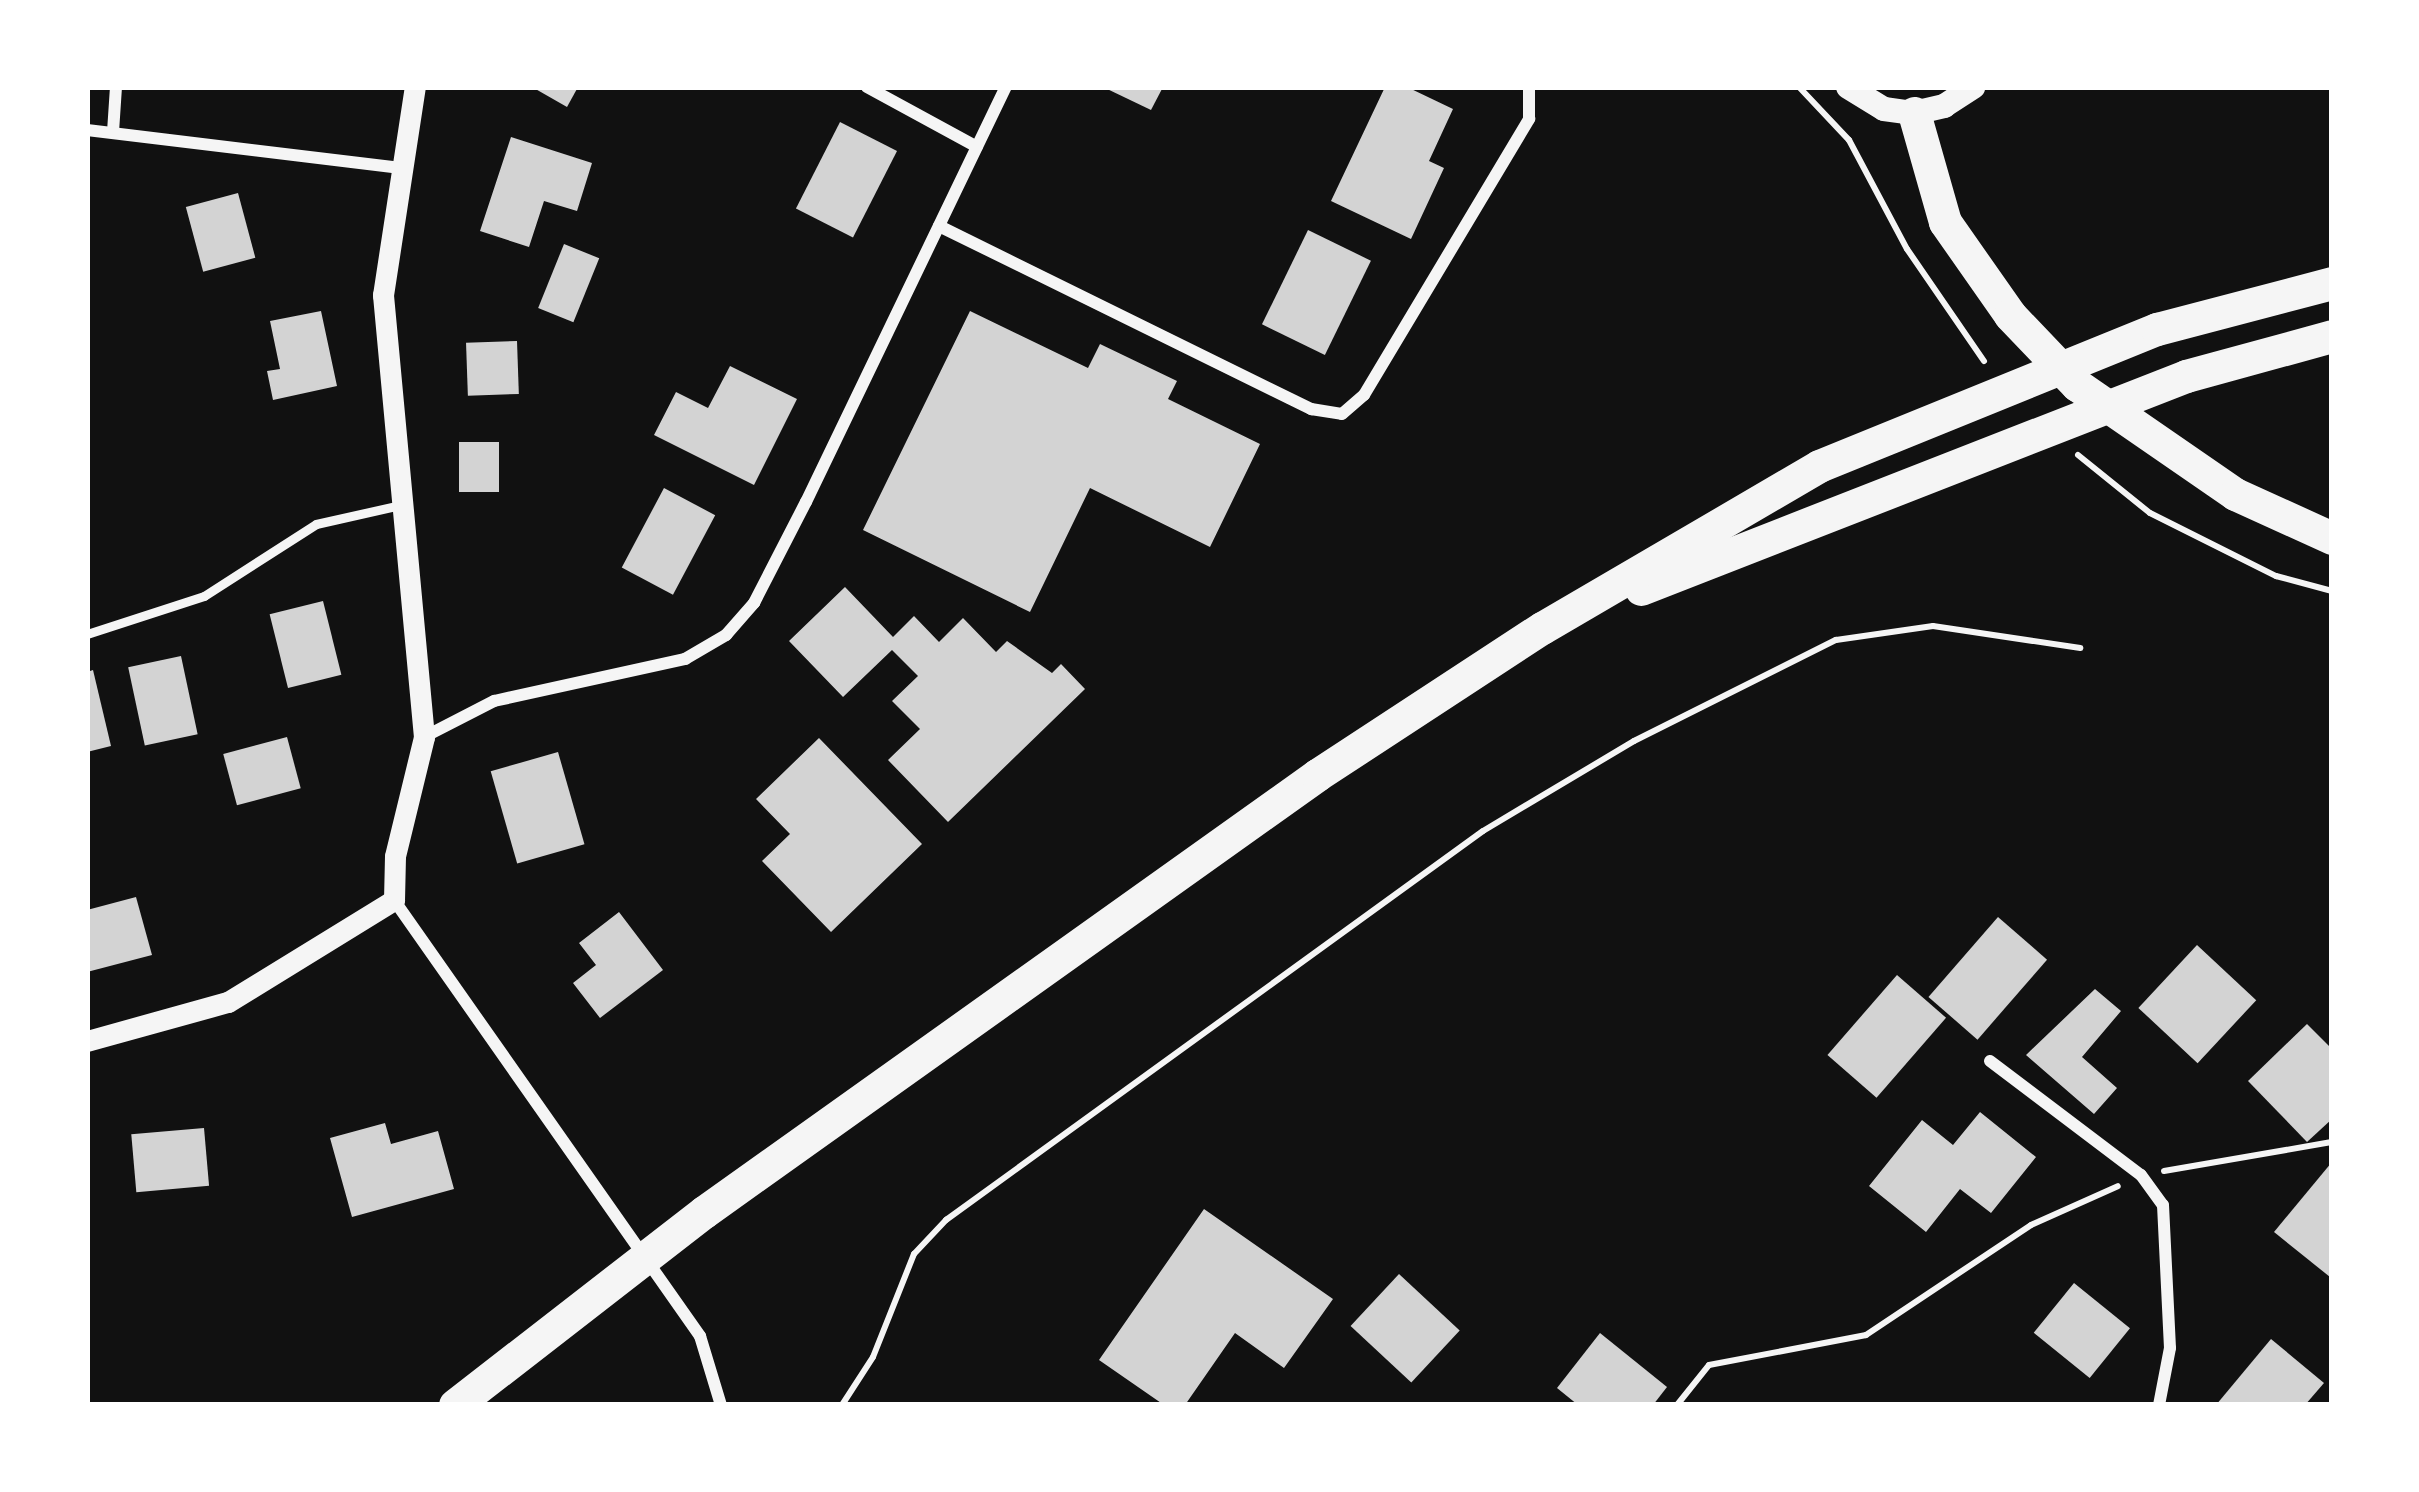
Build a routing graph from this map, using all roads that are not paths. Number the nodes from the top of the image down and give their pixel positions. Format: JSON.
{"nodes":[{"id":1,"x":116,"y":87,"type":"edge"},
{"id":2,"x":415,"y":87,"type":"edge"},
{"id":3,"x":867,"y":87,"type":"edge"},
{"id":4,"x":1006,"y":87,"type":"edge"},
{"id":5,"x":1528,"y":87,"type":"edge"},
{"id":6,"x":1848,"y":87,"type":"edge"},
{"id":7,"x":1973,"y":87,"type":"edge"},
{"id":8,"x":1914,"y":112,"type":"junction"},
{"id":9,"x":87,"y":130,"type":"edge"},
{"id":10,"x":113,"y":132,"type":"junction"},
{"id":11,"x":977,"y":147,"type":"junction"},
{"id":12,"x":399,"y":169,"type":"junction"},
{"id":13,"x":939,"y":226,"type":"junction"},
{"id":14,"x":2332,"y":283,"type":"edge"},
{"id":15,"x":2332,"y":336,"type":"edge"},
{"id":16,"x":402,"y":504,"type":"junction"},
{"id":17,"x":2332,"y":538,"type":"edge"},
{"id":18,"x":1542,"y":628,"type":"junction"},
{"id":19,"x":87,"y":634,"type":"edge"},
{"id":20,"x":424,"y":737,"type":"junction"},
{"id":21,"x":394,"y":900,"type":"junction"},
{"id":22,"x":87,"y":1041,"type":"edge"},
{"id":23,"x":1990,"y":1061,"type":"dead end"},
{"id":24,"x":455,"y":1405,"type":"edge"},
{"id":25,"x":721,"y":1405,"type":"edge"},
{"id":26,"x":2158,"y":1405,"type":"edge"}],
"edges":[{"from":1,"to":10,"type":"street"},
{"from":2,"to":12,"type":"street"},
{"from":3,"to":11,"type":"street"},
{"from":4,"to":11,"type":"street"},
{"from":5,"to":13,"type":"street"},
{"from":6,"to":8,"type":"main road"},
{"from":7,"to":8,"type":"main road"},
{"from":8,"to":17,"type":"highway"},
{"from":9,"to":10,"type":"street"},
{"from":10,"to":12,"type":"street"},
{"from":11,"to":13,"type":"street"},
{"from":12,"to":16,"type":"street"},
{"from":13,"to":20,"type":"street"},
{"from":14,"to":18,"type":"highway"},
{"from":15,"to":18,"type":"highway"},
{"from":16,"to":19,"type":"lane"},
{"from":16,"to":20,"type":"street"},
{"from":18,"to":24,"type":"highway"},
{"from":20,"to":21,"type":"street"},
{"from":21,"to":22,"type":"street"},
{"from":21,"to":25,"type":"street"},
{"from":23,"to":26,"type":"street"}]}
